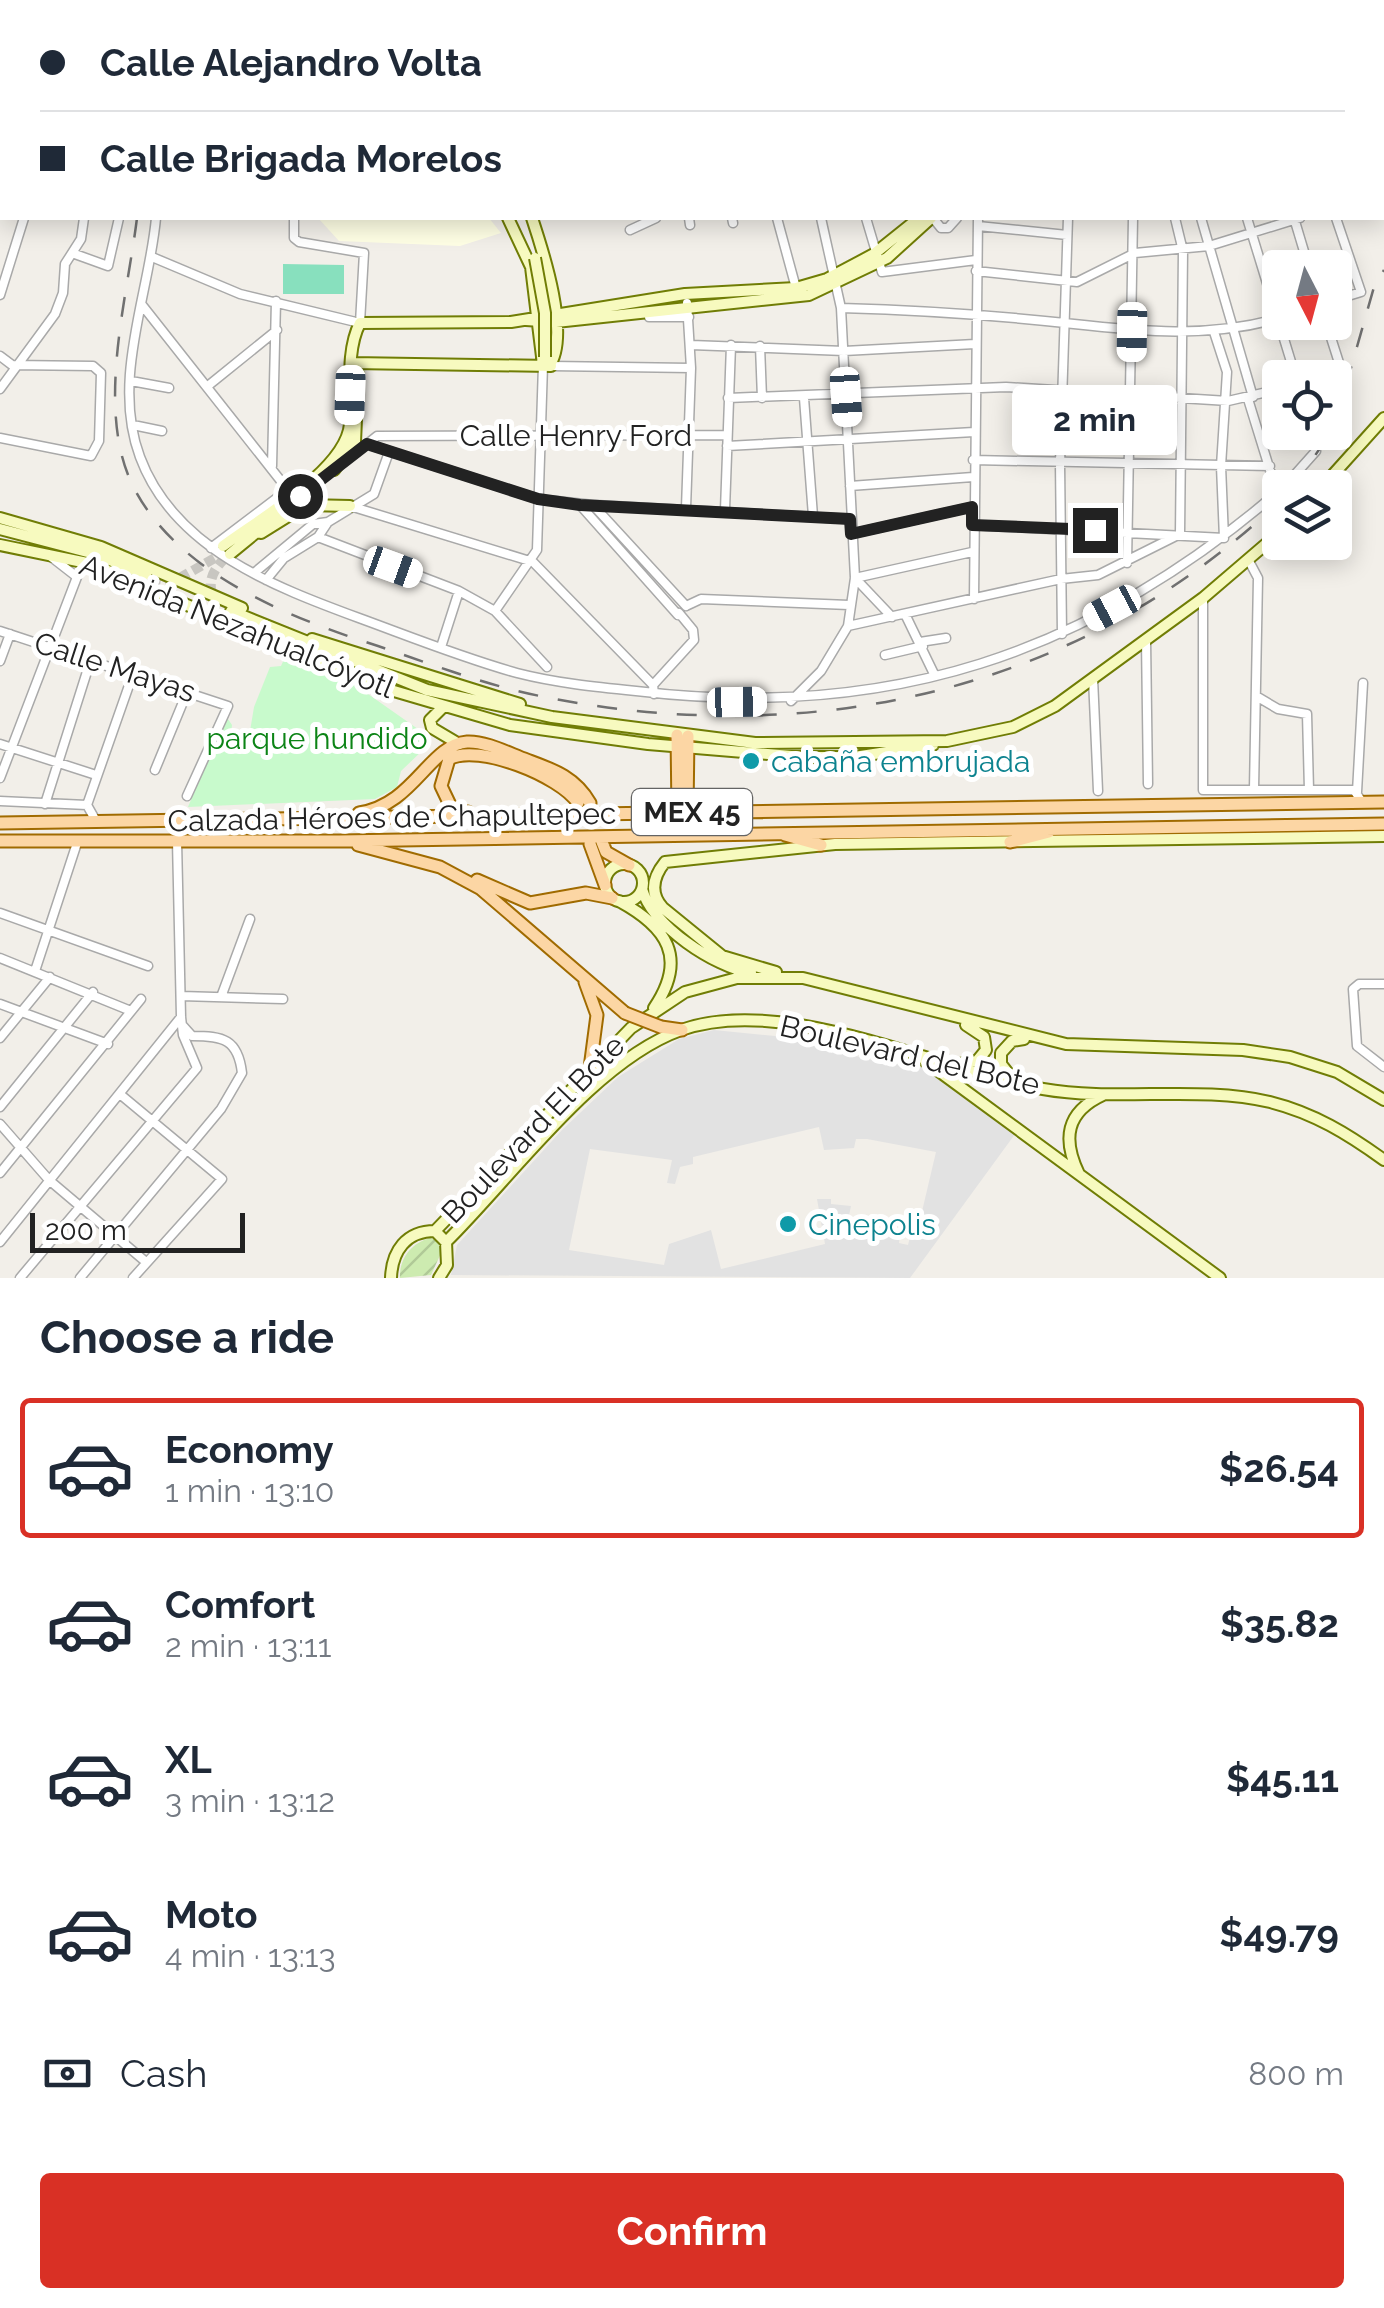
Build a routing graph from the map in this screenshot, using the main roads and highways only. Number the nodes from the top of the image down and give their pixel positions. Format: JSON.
{"nodes":[{"id":1,"x":512,"y":220,"type":"edge"},
{"id":2,"x":512,"y":220,"type":"edge"},
{"id":3,"x":529,"y":220,"type":"edge"},
{"id":4,"x":530,"y":220,"type":"edge"},
{"id":5,"x":913,"y":220,"type":"edge"},
{"id":6,"x":930,"y":220,"type":"edge"},
{"id":7,"x":875,"y":260,"type":"junction"},
{"id":8,"x":837,"y":280,"type":"junction"},
{"id":9,"x":552,"y":294,"type":"junction"},
{"id":10,"x":538,"y":296,"type":"junction"},
{"id":11,"x":687,"y":305,"type":"junction"},
{"id":12,"x":555,"y":317,"type":"junction"},
{"id":13,"x":539,"y":318,"type":"junction"},
{"id":14,"x":355,"y":363,"type":"junction"},
{"id":15,"x":547,"y":364,"type":"junction"},
{"id":16,"x":1384,"y":418,"type":"edge"},
{"id":17,"x":344,"y":453,"type":"junction"},
{"id":18,"x":1337,"y":470,"type":"edge"},
{"id":19,"x":350,"y":506,"type":"road end"},
{"id":20,"x":0,"y":518,"type":"edge"},
{"id":21,"x":0,"y":532,"type":"edge"},
{"id":22,"x":0,"y":544,"type":"edge"},
{"id":23,"x":228,"y":548,"type":"junction"},
{"id":24,"x":1262,"y":549,"type":"edge"},
{"id":25,"x":141,"y":576,"type":"tunnel mouth"},
{"id":26,"x":186,"y":584,"type":"junction"},
{"id":27,"x":206,"y":594,"type":"junction"},
{"id":28,"x":172,"y":598,"type":"junction"},
{"id":29,"x":202,"y":611,"type":"junction"},
{"id":30,"x":231,"y":611,"type":"dead end"},
{"id":31,"x":443,"y":708,"type":"junction"},
{"id":32,"x":628,"y":728,"type":"junction"},
{"id":33,"x":649,"y":731,"type":"junction"},
{"id":34,"x":682,"y":741,"type":"junction"},
{"id":35,"x":458,"y":744,"type":"junction"},
{"id":36,"x":648,"y":744,"type":"junction"},
{"id":37,"x":1384,"y":802,"type":"edge"},
{"id":38,"x":682,"y":812,"type":"junction"},
{"id":39,"x":486,"y":816,"type":"junction"},
{"id":40,"x":316,"y":820,"type":"junction"},
{"id":41,"x":0,"y":823,"type":"edge"},
{"id":42,"x":1384,"y":824,"type":"edge"},
{"id":43,"x":1068,"y":827,"type":"junction"},
{"id":44,"x":771,"y":831,"type":"junction"},
{"id":45,"x":1384,"y":836,"type":"edge"},
{"id":46,"x":0,"y":840,"type":"edge"},
{"id":47,"x":339,"y":840,"type":"junction"},
{"id":48,"x":1010,"y":842,"type":"junction"},
{"id":49,"x":821,"y":845,"type":"junction"},
{"id":50,"x":629,"y":865,"type":"junction"},
{"id":51,"x":440,"y":868,"type":"junction"},
{"id":52,"x":654,"y":880,"type":"junction"},
{"id":53,"x":605,"y":885,"type":"junction"},
{"id":54,"x":642,"y":888,"type":"junction"},
{"id":55,"x":616,"y":900,"type":"junction"},
{"id":56,"x":767,"y":976,"type":"junction"},
{"id":57,"x":786,"y":976,"type":"junction"},
{"id":58,"x":584,"y":978,"type":"junction"},
{"id":59,"x":648,"y":1014,"type":"junction"},
{"id":60,"x":945,"y":1014,"type":"junction"},
{"id":61,"x":682,"y":1030,"type":"junction"},
{"id":62,"x":1030,"y":1038,"type":"junction"},
{"id":63,"x":916,"y":1055,"type":"junction"},
{"id":64,"x":954,"y":1065,"type":"junction"},
{"id":65,"x":590,"y":1068,"type":"junction"},
{"id":66,"x":1015,"y":1080,"type":"junction"},
{"id":67,"x":1107,"y":1094,"type":"junction"},
{"id":68,"x":1384,"y":1100,"type":"edge"},
{"id":69,"x":1384,"y":1160,"type":"edge"},
{"id":70,"x":1080,"y":1175,"type":"junction"},
{"id":71,"x":435,"y":1230,"type":"junction"},
{"id":72,"x":446,"y":1242,"type":"junction"},
{"id":73,"x":442,"y":1277,"type":"edge"},
{"id":74,"x":392,"y":1278,"type":"edge"},
{"id":75,"x":1220,"y":1278,"type":"edge"}],
"edges":[{"from":1,"to":10,"type":"main road"},
{"from":2,"to":15,"type":"main road","bridge":true},
{"from":3,"to":15,"type":"main road","bridge":true},
{"from":4,"to":9,"type":"main road"},
{"from":5,"to":7,"type":"main road"},
{"from":6,"to":7,"type":"main road"},
{"from":7,"to":8,"type":"main road"},
{"from":8,"to":11,"type":"main road"},
{"from":8,"to":11,"type":"main road"},
{"from":9,"to":10,"type":"main road"},
{"from":9,"to":12,"type":"main road"},
{"from":10,"to":13,"type":"main road"},
{"from":11,"to":12,"type":"main road"},
{"from":11,"to":12,"type":"main road"},
{"from":12,"to":13,"type":"main road"},
{"from":12,"to":15,"type":"main road"},
{"from":13,"to":14,"type":"main road"},
{"from":13,"to":15,"type":"main road"},
{"from":14,"to":15,"type":"main road"},
{"from":14,"to":17,"type":"main road"},
{"from":16,"to":18,"type":"main road"},
{"from":17,"to":23,"type":"main road"},
{"from":17,"to":23,"type":"main road"},
{"from":19,"to":23,"type":"main road"},
{"from":20,"to":26,"type":"main road","name":"Avenida Nezahualcóyotl"},
{"from":21,"to":25,"type":"main road","name":"Avenida Nezahualcóyotl"},
{"from":22,"to":28,"type":"main road","name":"Avenida Nezahualcóyotl"},
{"from":24,"to":34,"type":"main road","name":"Avenida Nezahualcóyotl"},
{"from":26,"to":27,"type":"main road","name":"Avenida Nezahualcóyotl"},
{"from":26,"to":28,"type":"main road"},
{"from":27,"to":29,"type":"main road"},
{"from":27,"to":32,"type":"main road","name":"Avenida Nezahualcóyotl"},
{"from":28,"to":29,"type":"main road","name":"Avenida Nezahualcóyotl"},
{"from":29,"to":31,"type":"main road","name":"Avenida Nezahualcóyotl"},
{"from":30,"to":32,"type":"main road","name":"Avenida Nezahualcóyotl"},
{"from":31,"to":35,"type":"main road"},
{"from":31,"to":36,"type":"main road","name":"Avenida Nezahualcóyotl"},
{"from":32,"to":33,"type":"main road","name":"Avenida Nezahualcóyotl"},
{"from":33,"to":34,"type":"main road","name":"Avenida Nezahualcóyotl"},
{"from":33,"to":36,"type":"main road"},
{"from":34,"to":36,"type":"main road","name":"Avenida Nezahualcóyotl"},
{"from":34,"to":38,"type":"main road"},
{"from":35,"to":39,"type":"main road"},
{"from":35,"to":40,"type":"main road"},
{"from":37,"to":38,"type":"main road","name":"Calzada Héroes de Chapultepec","number":"MEX 45"},
{"from":38,"to":39,"type":"main road","name":"Calzada Héroes de Chapultepec","number":"MEX 45"},
{"from":39,"to":40,"type":"main road","name":"Calzada Héroes de Chapultepec","number":"MEX 45"},
{"from":40,"to":41,"type":"main road","name":"Calzada Héroes de Chapultepec","number":"MEX 45"},
{"from":42,"to":43,"type":"main road","name":"Calzada Héroes de Chapultepec","number":"MEX 45"},
{"from":43,"to":44,"type":"main road","name":"Calzada Héroes de Chapultepec","number":"MEX 45"},
{"from":43,"to":48,"type":"main road"},
{"from":44,"to":47,"type":"main road","name":"Calzada Héroes de Chapultepec","number":"MEX 45"},
{"from":44,"to":49,"type":"main road"},
{"from":45,"to":48,"type":"main road"},
{"from":46,"to":47,"type":"main road","name":"Calzada Héroes de Chapultepec","number":"MEX 45"},
{"from":47,"to":51,"type":"main road"},
{"from":48,"to":49,"type":"main road"},
{"from":49,"to":52,"type":"main road"},
{"from":50,"to":53,"type":"main road"},
{"from":50,"to":53,"type":"main road"},
{"from":50,"to":54,"type":"main road"},
{"from":51,"to":55,"type":"main road"},
{"from":51,"to":58,"type":"main road"},
{"from":52,"to":54,"type":"main road"},
{"from":52,"to":57,"type":"main road"},
{"from":53,"to":55,"type":"main road"},
{"from":54,"to":55,"type":"main road"},
{"from":54,"to":56,"type":"main road"},
{"from":55,"to":59,"type":"main road"},
{"from":56,"to":57,"type":"main road","name":"Boulevard del Bote"},
{"from":56,"to":59,"type":"main road","name":"Boulevard del Bote"},
{"from":57,"to":60,"type":"main road","name":"Boulevard del Bote"},
{"from":58,"to":61,"type":"main road","bridge":true},
{"from":58,"to":65,"type":"main road"},
{"from":59,"to":65,"type":"main road","name":"Boulevard El Bote"},
{"from":60,"to":62,"type":"main road","name":"Boulevard del Bote"},
{"from":60,"to":64,"type":"main road"},
{"from":61,"to":63,"type":"main road","name":"Boulevard del Bote"},
{"from":61,"to":72,"type":"main road","name":"Boulevard del Bote"},
{"from":62,"to":66,"type":"main road"},
{"from":62,"to":68,"type":"main road","name":"Boulevard del Bote"},
{"from":63,"to":64,"type":"main road","name":"Boulevard del Bote"},
{"from":63,"to":70,"type":"main road"},
{"from":64,"to":66,"type":"main road","name":"Boulevard del Bote"},
{"from":65,"to":71,"type":"main road","name":"Boulevard El Bote"},
{"from":66,"to":67,"type":"main road","name":"Boulevard del Bote"},
{"from":67,"to":69,"type":"main road","name":"Boulevard del Bote"},
{"from":67,"to":70,"type":"main road"},
{"from":70,"to":75,"type":"main road"},
{"from":71,"to":72,"type":"main road"},
{"from":71,"to":74,"type":"main road","name":"Boulevard El Bote"},
{"from":72,"to":73,"type":"main road"}]}
